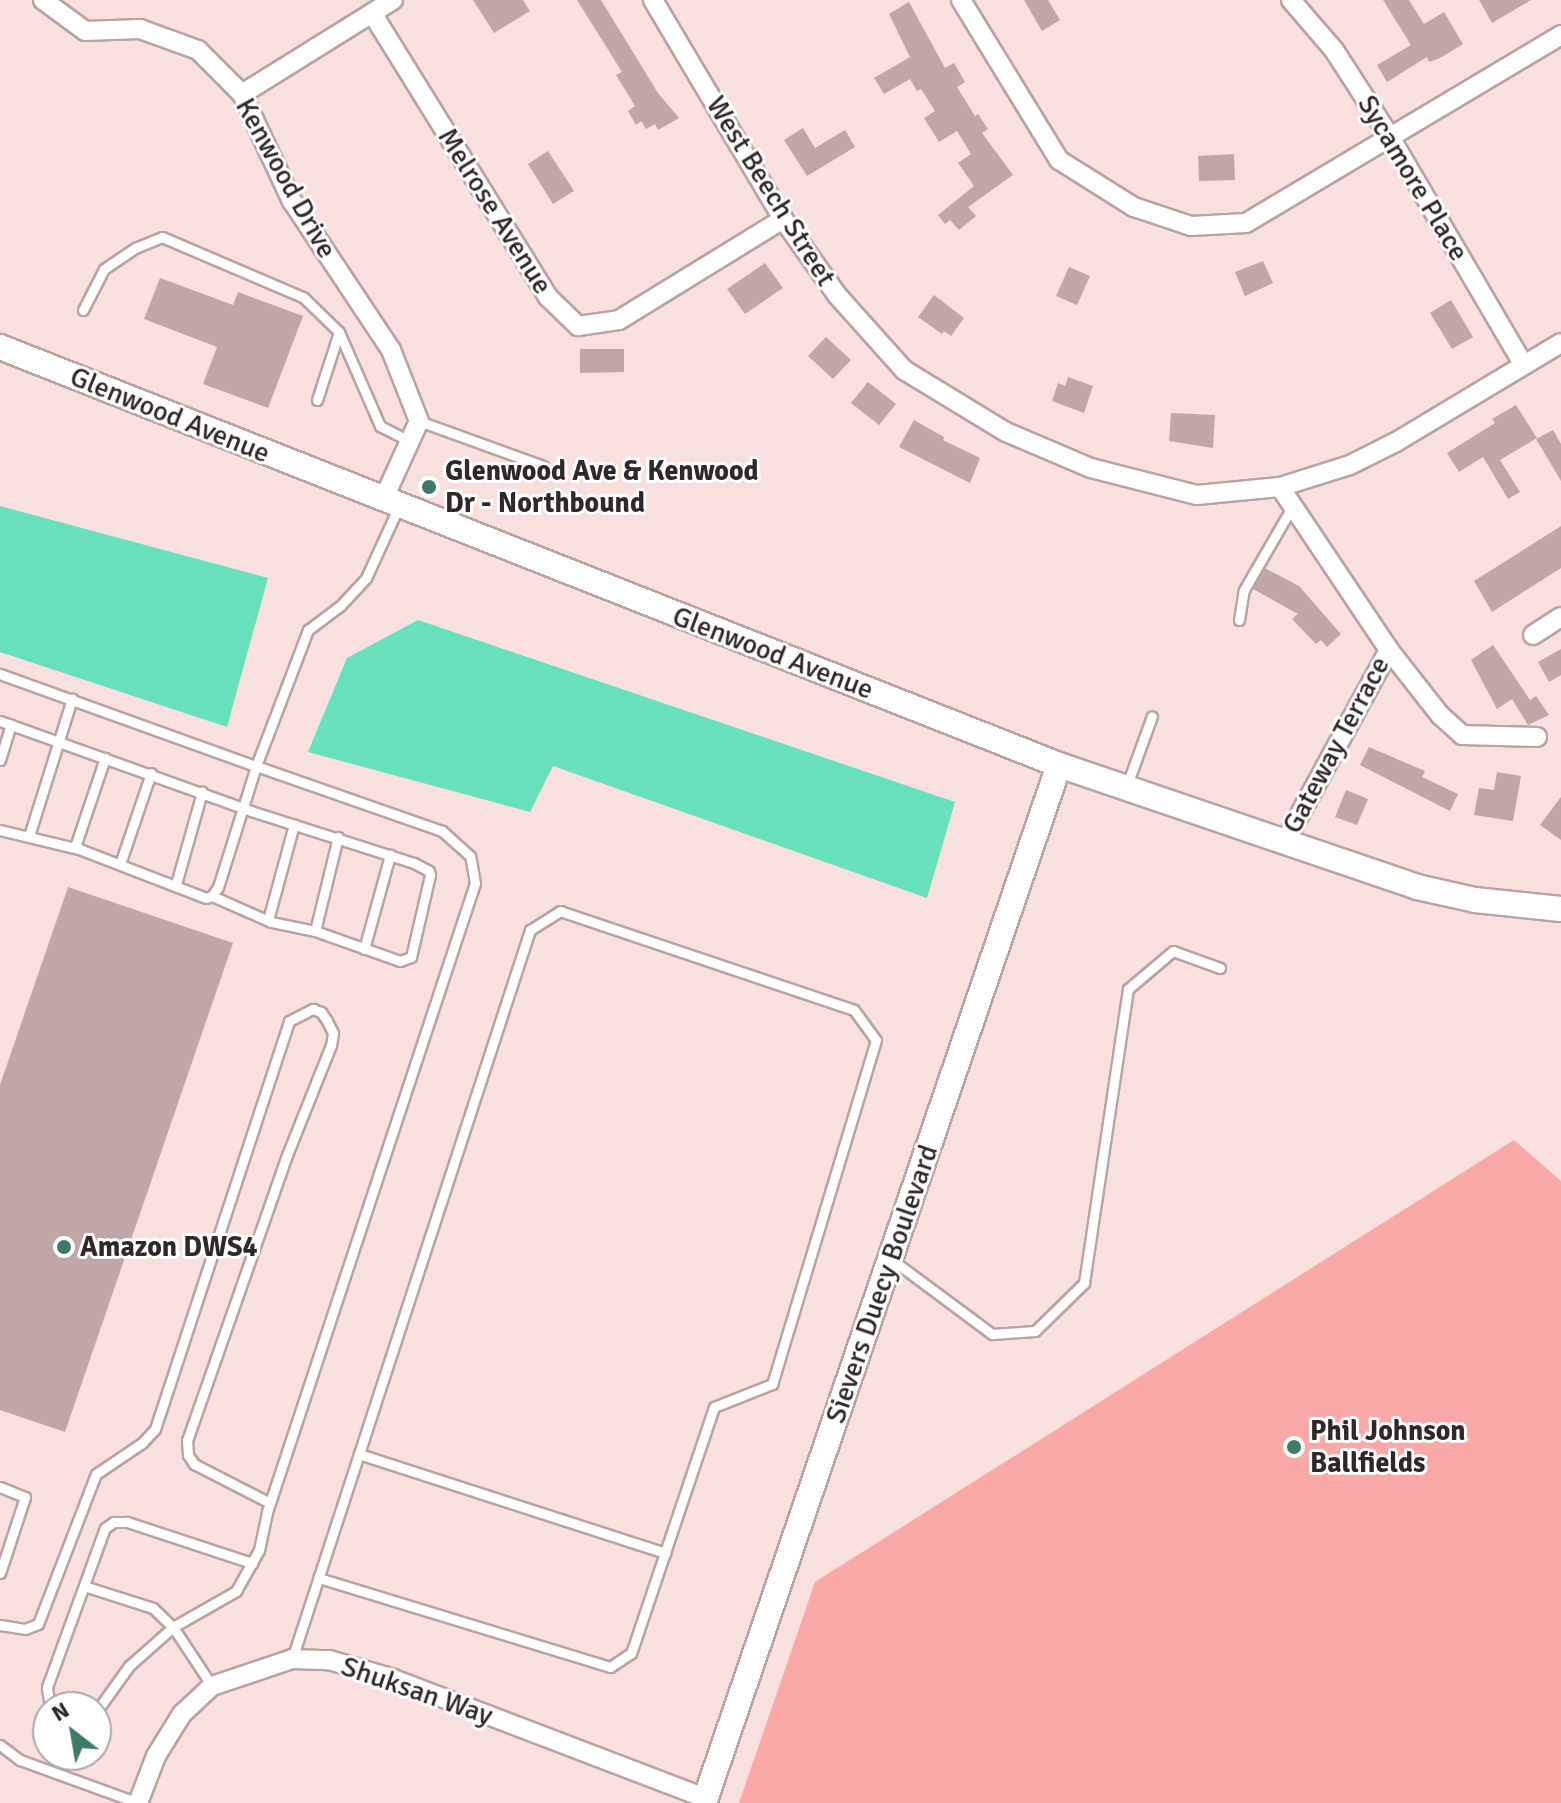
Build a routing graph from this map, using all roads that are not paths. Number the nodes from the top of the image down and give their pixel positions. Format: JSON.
{"nodes":[{"id":1,"x":43,"y":0,"type":"edge"},
{"id":2,"x":393,"y":0,"type":"edge"},
{"id":3,"x":653,"y":0,"type":"edge"},
{"id":4,"x":961,"y":0,"type":"edge"},
{"id":5,"x":1291,"y":0,"type":"edge"},
{"id":6,"x":372,"y":13,"type":"junction"},
{"id":7,"x":1561,"y":35,"type":"edge"},
{"id":8,"x":242,"y":94,"type":"junction"},
{"id":9,"x":1390,"y":137,"type":"junction"},
{"id":10,"x":783,"y":219,"type":"junction"},
{"id":11,"x":83,"y":310,"type":"dead end"},
{"id":12,"x":339,"y":332,"type":"junction"},
{"id":13,"x":1561,"y":343,"type":"edge"},
{"id":14,"x":0,"y":347,"type":"edge"},
{"id":15,"x":1524,"y":365,"type":"junction"},
{"id":16,"x":317,"y":400,"type":"dead end"},
{"id":17,"x":419,"y":421,"type":"junction"},
{"id":18,"x":410,"y":441,"type":"junction"},
{"id":19,"x":543,"y":466,"type":"dead end"},
{"id":20,"x":1280,"y":487,"type":"junction"},
{"id":21,"x":391,"y":503,"type":"junction"},
{"id":22,"x":1293,"y":505,"type":"junction"},
{"id":23,"x":1561,"y":617,"type":"edge"},
{"id":24,"x":1239,"y":620,"type":"dead end"},
{"id":25,"x":1533,"y":635,"type":"dead end"},
{"id":26,"x":1389,"y":650,"type":"junction"},
{"id":27,"x":0,"y":674,"type":"edge"},
{"id":28,"x":72,"y":699,"type":"junction"},
{"id":29,"x":1152,"y":716,"type":"dead end"},
{"id":30,"x":0,"y":721,"type":"edge"},
{"id":31,"x":11,"y":725,"type":"junction"},
{"id":32,"x":1537,"y":737,"type":"dead end"},
{"id":33,"x":57,"y":741,"type":"junction"},
{"id":34,"x":105,"y":758,"type":"junction"},
{"id":35,"x":0,"y":760,"type":"edge"},
{"id":36,"x":1059,"y":765,"type":"junction"},
{"id":37,"x":256,"y":766,"type":"junction"},
{"id":38,"x":151,"y":773,"type":"junction"},
{"id":39,"x":1126,"y":788,"type":"junction"},
{"id":40,"x":202,"y":792,"type":"junction"},
{"id":41,"x":244,"y":807,"type":"junction"},
{"id":42,"x":294,"y":824,"type":"junction"},
{"id":43,"x":0,"y":830,"type":"edge"},
{"id":44,"x":29,"y":836,"type":"junction"},
{"id":45,"x":338,"y":837,"type":"junction"},
{"id":46,"x":1284,"y":843,"type":"junction"},
{"id":47,"x":79,"y":849,"type":"junction"},
{"id":48,"x":390,"y":855,"type":"junction"},
{"id":49,"x":120,"y":864,"type":"junction"},
{"id":50,"x":176,"y":884,"type":"junction"},
{"id":51,"x":212,"y":896,"type":"junction"},
{"id":52,"x":1561,"y":909,"type":"edge"},
{"id":53,"x":268,"y":920,"type":"junction"},
{"id":54,"x":315,"y":931,"type":"junction"},
{"id":55,"x":364,"y":949,"type":"junction"},
{"id":56,"x":1220,"y":968,"type":"dead end"},
{"id":57,"x":891,"y":1259,"type":"junction"},
{"id":58,"x":359,"y":1454,"type":"junction"},
{"id":59,"x":0,"y":1487,"type":"edge"},
{"id":60,"x":270,"y":1503,"type":"junction"},
{"id":61,"x":665,"y":1553,"type":"junction"},
{"id":62,"x":252,"y":1563,"type":"junction"},
{"id":63,"x":0,"y":1573,"type":"edge"},
{"id":64,"x":318,"y":1578,"type":"junction"},
{"id":65,"x":84,"y":1586,"type":"junction"},
{"id":66,"x":0,"y":1625,"type":"edge"},
{"id":67,"x":173,"y":1627,"type":"junction"},
{"id":68,"x":292,"y":1659,"type":"junction"},
{"id":69,"x":212,"y":1686,"type":"junction"},
{"id":70,"x":48,"y":1691,"type":"edge"},
{"id":71,"x":111,"y":1691,"type":"edge"},
{"id":72,"x":0,"y":1745,"type":"edge"},
{"id":73,"x":704,"y":1800,"type":"edge"},
{"id":74,"x":138,"y":1803,"type":"edge"}],
"edges":[{"from":1,"to":8,"type":"street","name":"Kenwood Drive"},
{"from":2,"to":6,"type":"street"},
{"from":3,"to":10,"type":"street","name":"West Beech Street"},
{"from":4,"to":9,"type":"street"},
{"from":5,"to":9,"type":"street","name":"Sycamore Place"},
{"from":6,"to":8,"type":"street"},
{"from":6,"to":10,"type":"street","name":"Melrose Avenue"},
{"from":7,"to":9,"type":"street"},
{"from":8,"to":17,"type":"street","name":"Kenwood Drive"},
{"from":9,"to":15,"type":"street","name":"Sycamore Place"},
{"from":10,"to":20,"type":"street","name":"West Beech Street"},
{"from":11,"to":12,"type":"lane"},
{"from":12,"to":16,"type":"lane"},
{"from":12,"to":18,"type":"lane"},
{"from":13,"to":15,"type":"street","name":"West Beech Street"},
{"from":14,"to":21,"type":"street","name":"Glenwood Avenue"},
{"from":15,"to":20,"type":"street","name":"West Beech Street"},
{"from":17,"to":18,"type":"street"},
{"from":17,"to":19,"type":"lane"},
{"from":18,"to":21,"type":"street"},
{"from":20,"to":22,"type":"street","name":"Gateway Terrace"},
{"from":21,"to":36,"type":"street","name":"Glenwood Avenue"},
{"from":21,"to":37,"type":"lane"},
{"from":22,"to":24,"type":"lane"},
{"from":22,"to":26,"type":"street","name":"Gateway Terrace"},
{"from":23,"to":25,"type":"street"},
{"from":26,"to":32,"type":"street"},
{"from":26,"to":46,"type":"street","name":"Gateway Terrace"},
{"from":27,"to":28,"type":"lane"},
{"from":28,"to":33,"type":"lane"},
{"from":28,"to":37,"type":"lane"},
{"from":29,"to":39,"type":"lane"},
{"from":30,"to":31,"type":"lane"},
{"from":31,"to":33,"type":"lane"},
{"from":31,"to":35,"type":"lane"},
{"from":33,"to":34,"type":"lane"},
{"from":33,"to":44,"type":"lane"},
{"from":34,"to":38,"type":"lane"},
{"from":34,"to":47,"type":"lane"},
{"from":36,"to":39,"type":"street","name":"Glenwood Avenue"},
{"from":36,"to":57,"type":"street","name":"Sievers Duecy Boulevard"},
{"from":37,"to":41,"type":"lane"},
{"from":37,"to":60,"type":"lane"},
{"from":38,"to":40,"type":"lane"},
{"from":38,"to":49,"type":"lane"},
{"from":39,"to":46,"type":"street","name":"Glenwood Avenue"},
{"from":40,"to":41,"type":"lane"},
{"from":40,"to":50,"type":"lane"},
{"from":41,"to":42,"type":"lane"},
{"from":41,"to":51,"type":"lane"},
{"from":42,"to":45,"type":"lane"},
{"from":42,"to":53,"type":"lane"},
{"from":43,"to":44,"type":"lane"},
{"from":44,"to":47,"type":"lane"},
{"from":45,"to":48,"type":"lane"},
{"from":45,"to":54,"type":"lane"},
{"from":46,"to":52,"type":"street","name":"Glenwood Avenue"},
{"from":47,"to":49,"type":"lane"},
{"from":48,"to":55,"type":"lane"},
{"from":48,"to":55,"type":"lane"},
{"from":49,"to":50,"type":"lane"},
{"from":50,"to":51,"type":"lane"},
{"from":51,"to":53,"type":"lane"},
{"from":53,"to":54,"type":"lane"},
{"from":54,"to":55,"type":"lane"},
{"from":56,"to":57,"type":"lane"},
{"from":57,"to":73,"type":"street","name":"Sievers Duecy Boulevard"},
{"from":58,"to":61,"type":"lane"},
{"from":58,"to":61,"type":"lane"},
{"from":58,"to":64,"type":"lane"},
{"from":59,"to":63,"type":"lane"},
{"from":60,"to":62,"type":"lane"},
{"from":60,"to":66,"type":"lane"},
{"from":61,"to":64,"type":"lane"},
{"from":62,"to":65,"type":"lane"},
{"from":62,"to":67,"type":"lane"},
{"from":64,"to":68,"type":"lane"},
{"from":65,"to":67,"type":"lane"},
{"from":65,"to":70,"type":"lane"},
{"from":67,"to":69,"type":"lane"},
{"from":67,"to":71,"type":"lane"},
{"from":68,"to":69,"type":"street","name":"Shuksan Way"},
{"from":68,"to":73,"type":"street","name":"Shuksan Way"},
{"from":69,"to":74,"type":"street","name":"Shuksan Way"},
{"from":72,"to":74,"type":"lane"}]}
